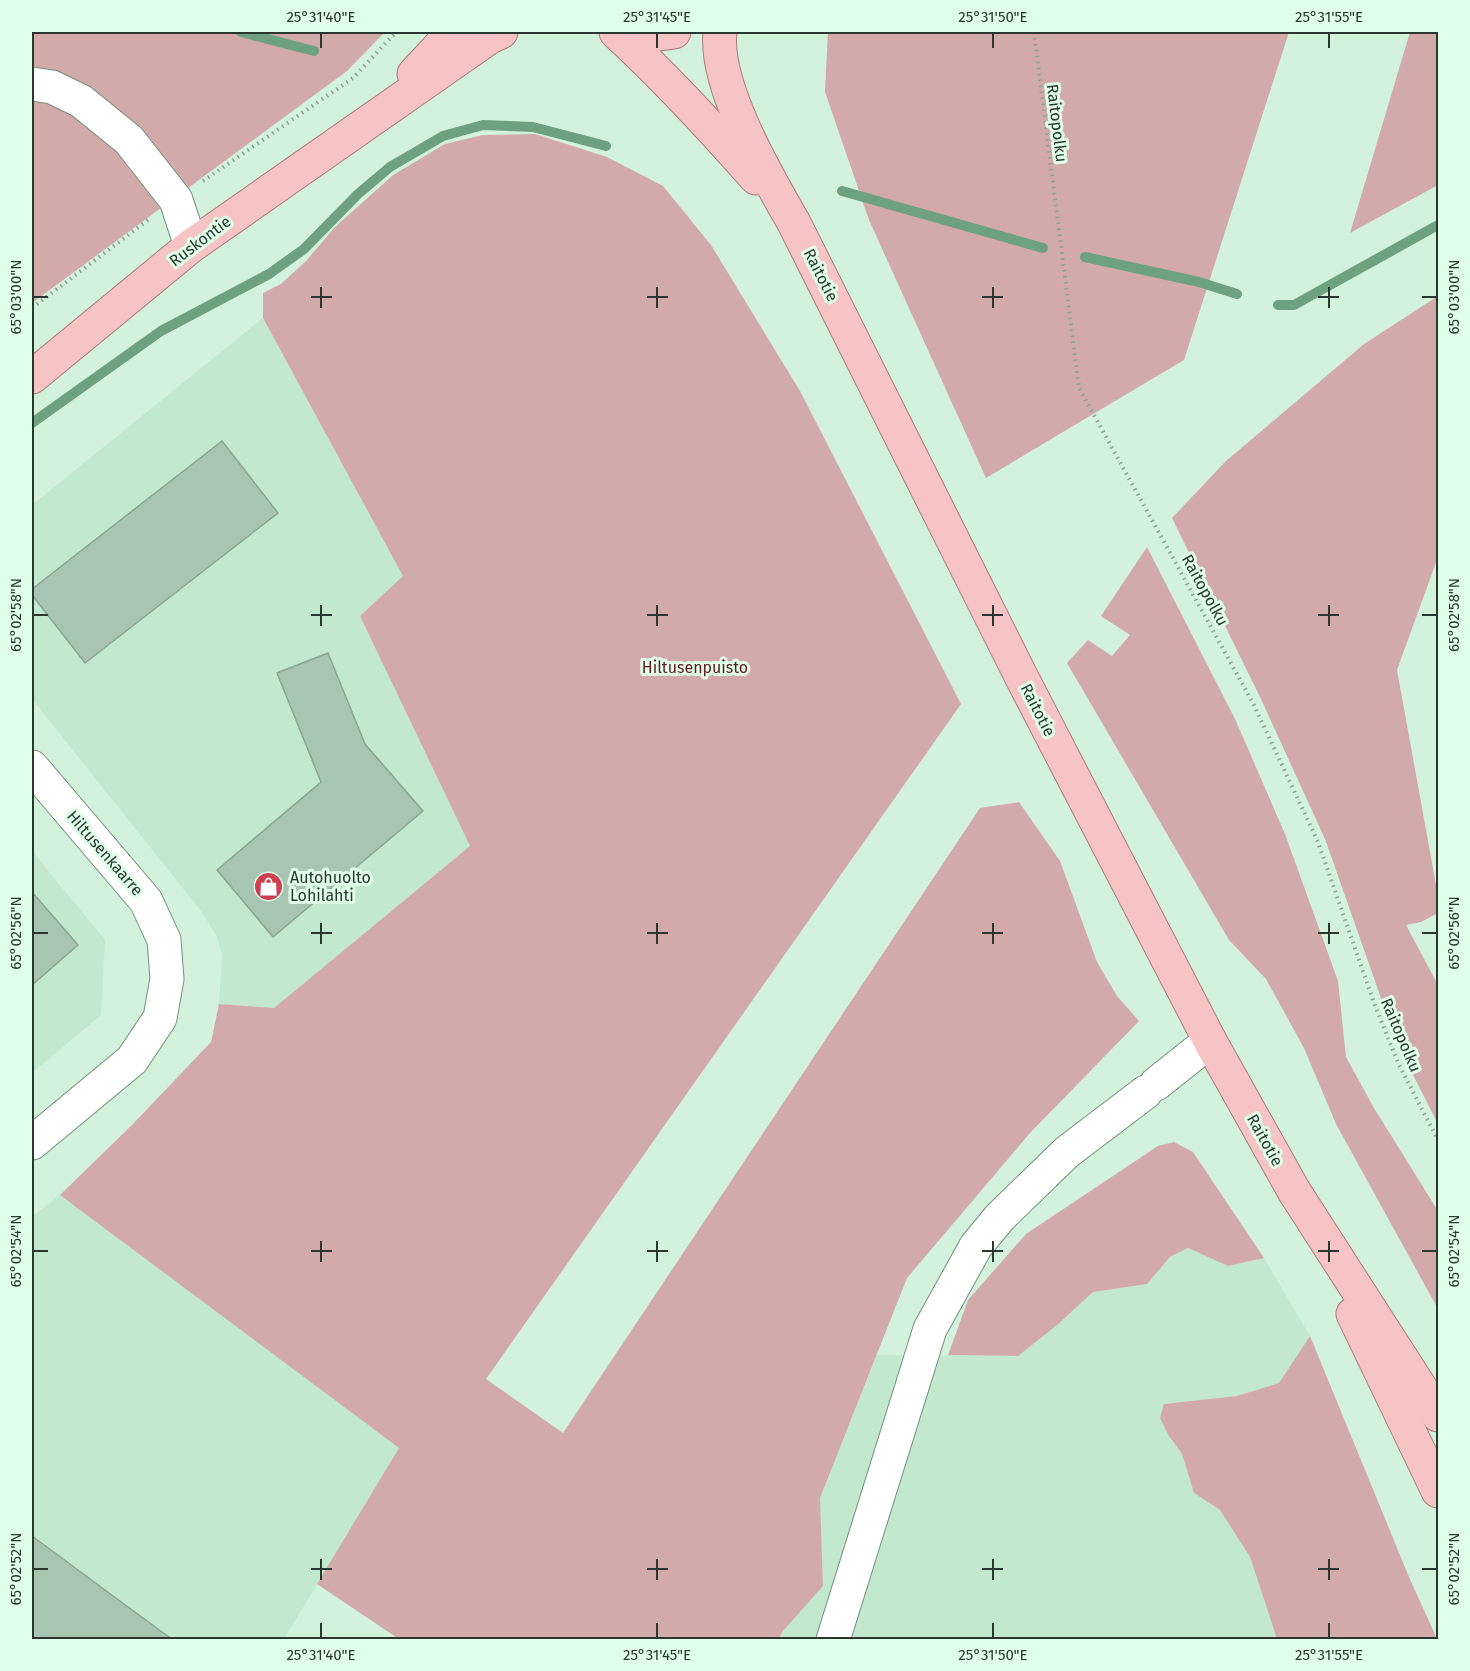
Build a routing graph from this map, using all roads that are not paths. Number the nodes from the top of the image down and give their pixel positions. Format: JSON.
{"nodes":[{"id":1,"x":453,"y":32,"type":"edge"},
{"id":2,"x":501,"y":32,"type":"edge"},
{"id":3,"x":616,"y":32,"type":"edge"},
{"id":4,"x":622,"y":32,"type":"edge"},
{"id":5,"x":674,"y":32,"type":"edge"},
{"id":6,"x":720,"y":32,"type":"edge"},
{"id":7,"x":32,"y":84,"type":"edge"},
{"id":8,"x":376,"y":115,"type":"junction"},
{"id":9,"x":794,"y":223,"type":"junction"},
{"id":10,"x":191,"y":246,"type":"junction"},
{"id":11,"x":32,"y":377,"type":"edge"},
{"id":12,"x":32,"y":767,"type":"edge"},
{"id":13,"x":1210,"y":1041,"type":"junction"},
{"id":14,"x":32,"y":1143,"type":"edge"},
{"id":15,"x":1294,"y":1191,"type":"junction"},
{"id":16,"x":1438,"y":1415,"type":"edge"},
{"id":17,"x":1438,"y":1491,"type":"edge"},
{"id":18,"x":833,"y":1640,"type":"edge"}],
"edges":[{"from":1,"to":8,"type":"main road","name":"Ruskontie"},
{"from":2,"to":8,"type":"main road","name":"Ruskontie"},
{"from":3,"to":9,"type":"main road","name":"Raitotie"},
{"from":4,"to":5,"type":"main road"},
{"from":6,"to":9,"type":"main road","name":"Raitotie"},
{"from":7,"to":10,"type":"street"},
{"from":8,"to":10,"type":"main road","name":"Ruskontie"},
{"from":9,"to":13,"type":"main road","name":"Raitotie"},
{"from":10,"to":11,"type":"main road","name":"Ruskontie"},
{"from":12,"to":14,"type":"street","name":"Hiltusenkaarre"},
{"from":13,"to":15,"type":"main road","name":"Raitotie"},
{"from":13,"to":18,"type":"street"},
{"from":15,"to":16,"type":"main road","name":"Raitotie"},
{"from":15,"to":17,"type":"main road","name":"Raitotie"}]}
